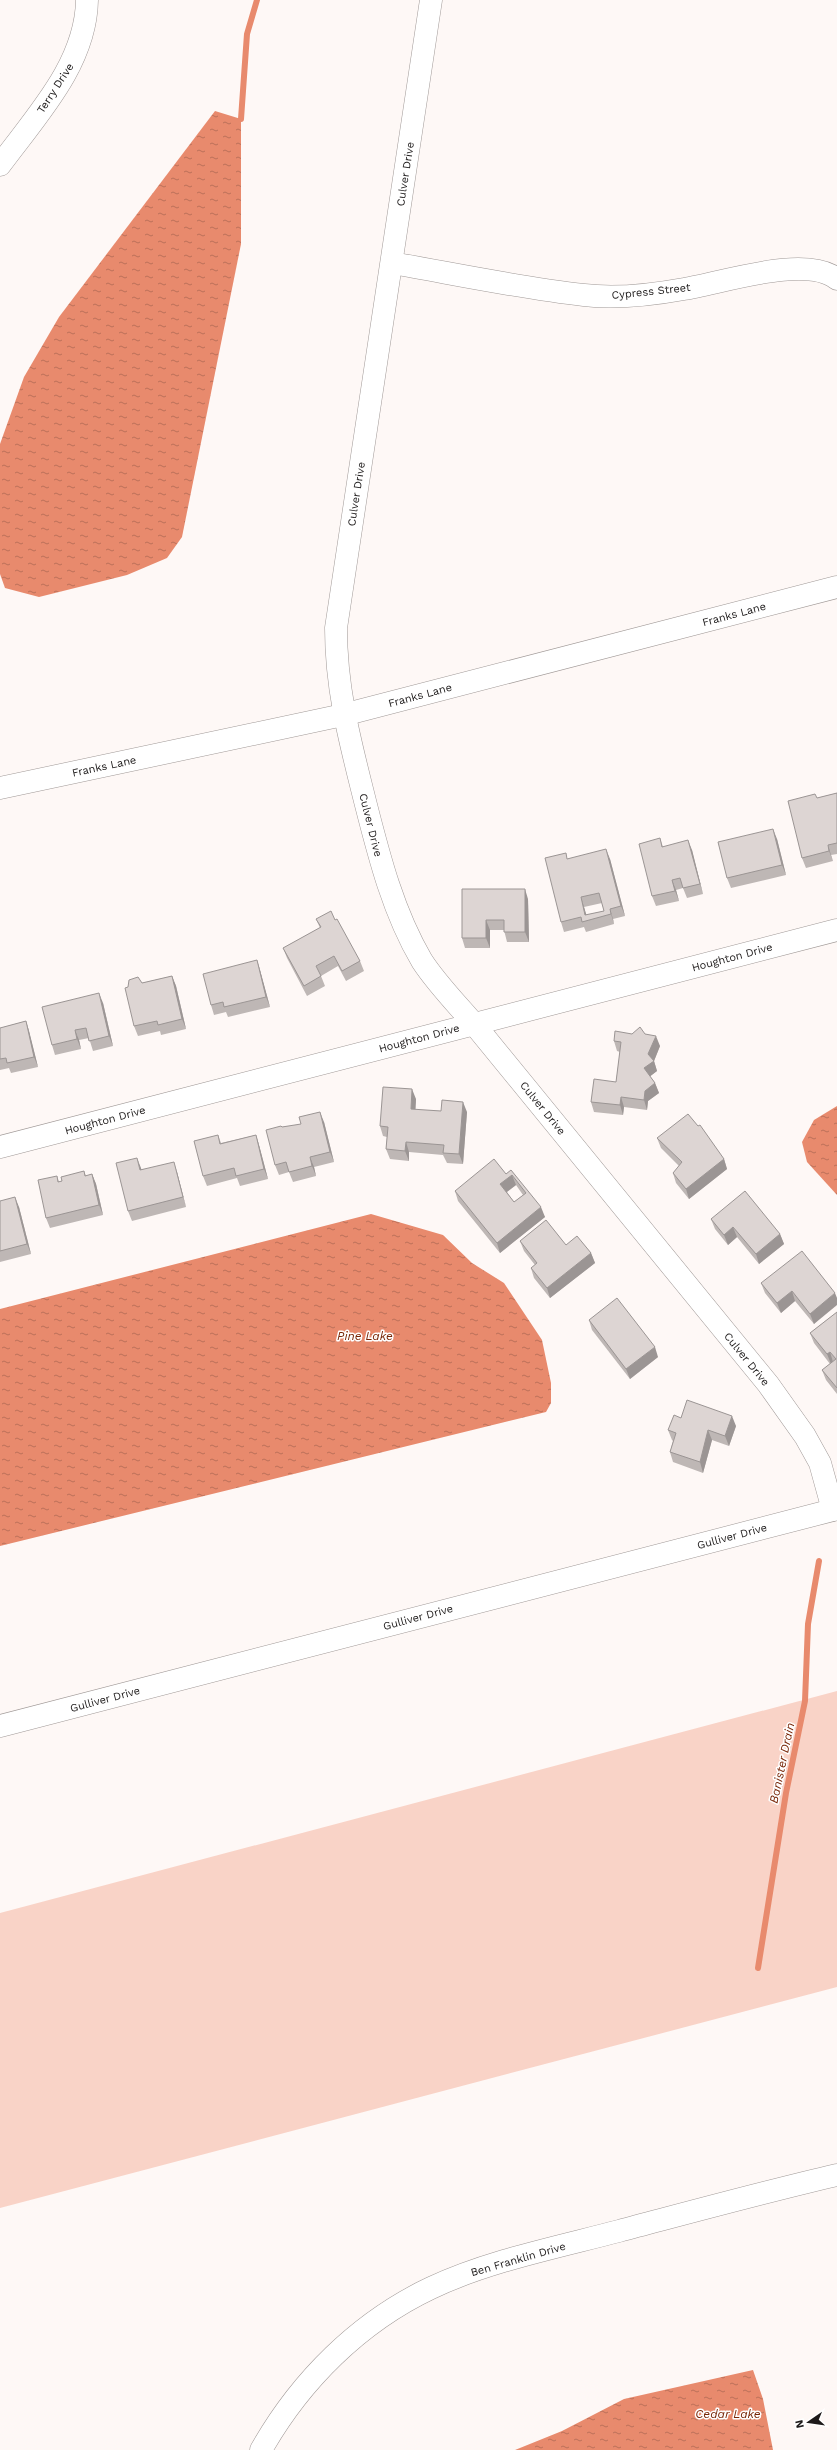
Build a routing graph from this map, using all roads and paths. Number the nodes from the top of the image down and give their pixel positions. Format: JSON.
{"nodes":[{"id":1,"x":87,"y":0,"type":"edge"},
{"id":2,"x":431,"y":0,"type":"edge"},
{"id":3,"x":0,"y":165,"type":"edge"},
{"id":4,"x":392,"y":263,"type":"junction"},
{"id":5,"x":837,"y":278,"type":"edge"},
{"id":6,"x":837,"y":587,"type":"edge"},
{"id":7,"x":343,"y":715,"type":"junction"},
{"id":8,"x":0,"y":788,"type":"edge"},
{"id":9,"x":837,"y":930,"type":"edge"},
{"id":10,"x":474,"y":1024,"type":"junction"},
{"id":11,"x":0,"y":1147,"type":"edge"},
{"id":12,"x":835,"y":1509,"type":"edge"},
{"id":13,"x":0,"y":1726,"type":"edge"},
{"id":14,"x":837,"y":2175,"type":"edge"},
{"id":15,"x":261,"y":2450,"type":"edge"}],
"edges":[{"from":1,"to":3,"type":"street","name":"Terry Drive"},
{"from":2,"to":4,"type":"street","name":"Culver Drive"},
{"from":4,"to":5,"type":"street","name":"Cypress Street"},
{"from":4,"to":7,"type":"street","name":"Culver Drive"},
{"from":6,"to":7,"type":"street","name":"Franks Lane"},
{"from":7,"to":8,"type":"street","name":"Franks Lane"},
{"from":7,"to":10,"type":"street","name":"Culver Drive"},
{"from":9,"to":10,"type":"street","name":"Houghton Drive"},
{"from":10,"to":11,"type":"street","name":"Houghton Drive"},
{"from":10,"to":12,"type":"street","name":"Culver Drive"},
{"from":12,"to":13,"type":"street","name":"Gulliver Drive"},
{"from":14,"to":15,"type":"street","name":"Ben Franklin Drive"}]}
